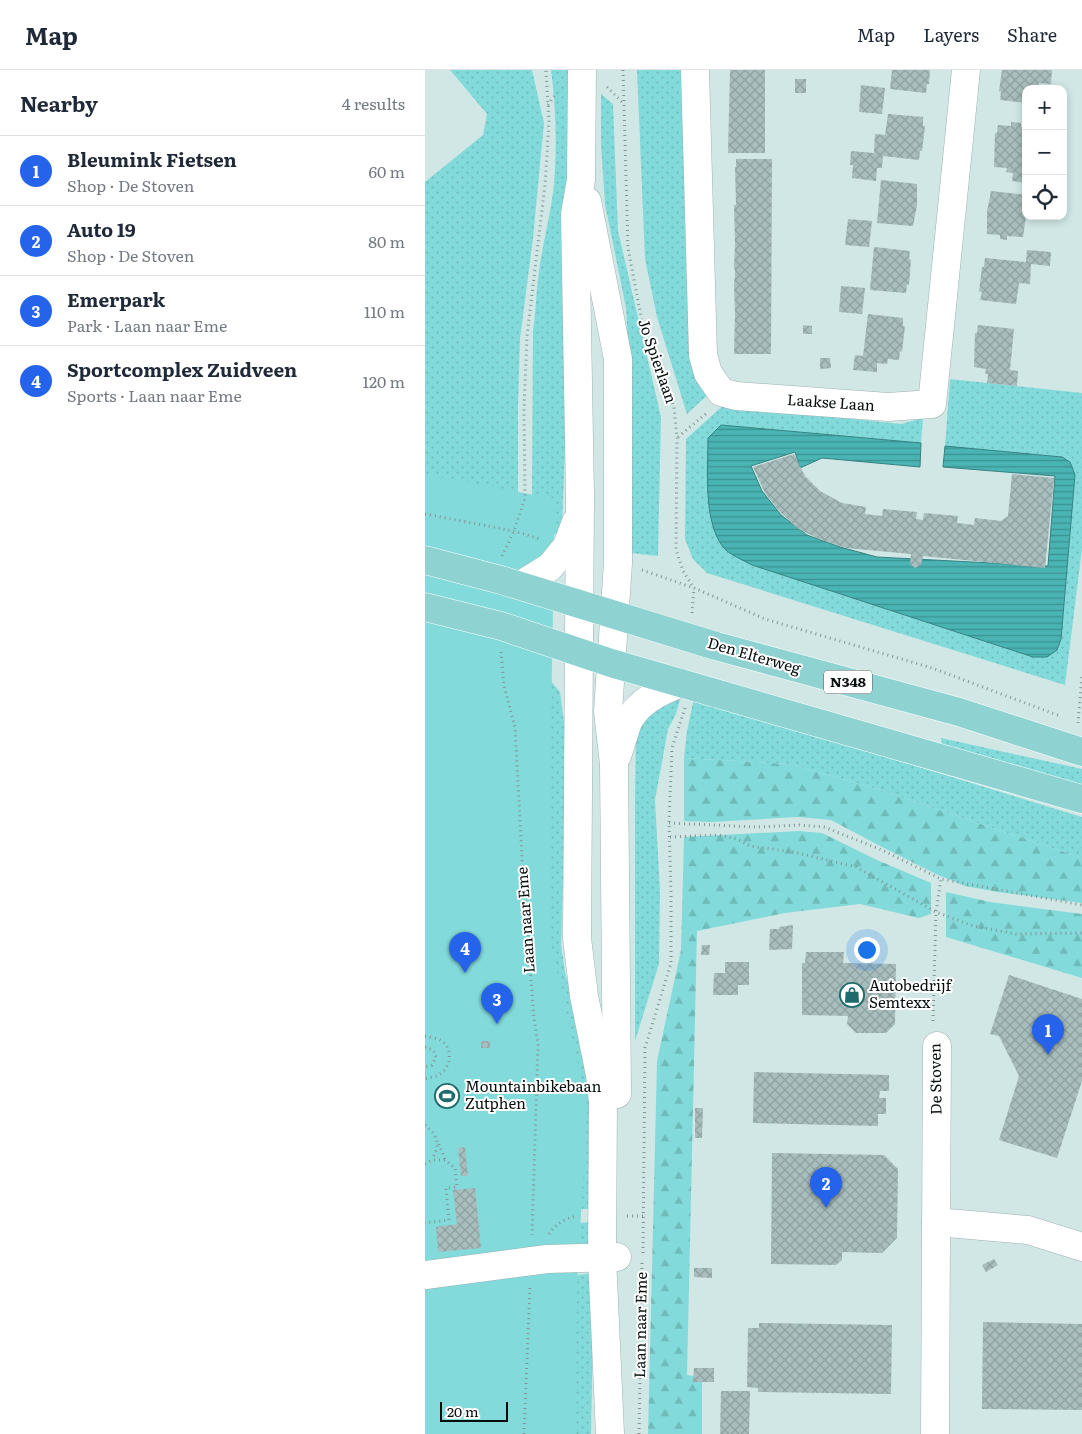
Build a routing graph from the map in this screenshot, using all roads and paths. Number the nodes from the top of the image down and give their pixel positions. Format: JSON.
{"nodes":[{"id":1,"x":546,"y":70,"type":"edge"},
{"id":2,"x":582,"y":70,"type":"edge"},
{"id":3,"x":623,"y":70,"type":"edge"},
{"id":4,"x":695,"y":70,"type":"edge"},
{"id":5,"x":966,"y":70,"type":"edge"},
{"id":6,"x":581,"y":180,"type":"junction"},
{"id":7,"x":721,"y":392,"type":"junction"},
{"id":8,"x":677,"y":438,"type":"junction"},
{"id":9,"x":580,"y":512,"type":"junction"},
{"id":10,"x":425,"y":514,"type":"edge"},
{"id":11,"x":425,"y":560,"type":"edge"},
{"id":12,"x":519,"y":586,"type":"junction"},
{"id":13,"x":578,"y":604,"type":"junction"},
{"id":14,"x":425,"y":607,"type":"edge"},
{"id":15,"x":614,"y":615,"type":"junction"},
{"id":16,"x":501,"y":626,"type":"junction"},
{"id":17,"x":579,"y":653,"type":"junction"},
{"id":18,"x":611,"y":663,"type":"junction"},
{"id":19,"x":1082,"y":676,"type":"edge"},
{"id":20,"x":681,"y":683,"type":"junction"},
{"id":21,"x":1080,"y":724,"type":"edge"},
{"id":22,"x":672,"y":748,"type":"dead end"},
{"id":23,"x":1082,"y":752,"type":"edge"},
{"id":24,"x":614,"y":764,"type":"junction"},
{"id":25,"x":1082,"y":799,"type":"edge"},
{"id":26,"x":669,"y":823,"type":"junction"},
{"id":27,"x":670,"y":837,"type":"junction"},
{"id":28,"x":941,"y":880,"type":"junction"},
{"id":29,"x":1082,"y":905,"type":"edge"},
{"id":30,"x":936,"y":912,"type":"junction"},
{"id":31,"x":1082,"y":934,"type":"edge"},
{"id":32,"x":425,"y":1036,"type":"edge"},
{"id":33,"x":937,"y":1046,"type":"joint"},
{"id":34,"x":425,"y":1047,"type":"edge"},
{"id":35,"x":425,"y":1067,"type":"edge"},
{"id":36,"x":425,"y":1079,"type":"edge"},
{"id":37,"x":425,"y":1124,"type":"edge"},
{"id":38,"x":437,"y":1141,"type":"junction"},
{"id":39,"x":432,"y":1160,"type":"junction"},
{"id":40,"x":445,"y":1160,"type":"junction"},
{"id":41,"x":425,"y":1164,"type":"edge"},
{"id":42,"x":621,"y":1216,"type":"junction"},
{"id":43,"x":936,"y":1222,"type":"junction"},
{"id":44,"x":425,"y":1223,"type":"edge"},
{"id":45,"x":1082,"y":1247,"type":"edge"},
{"id":46,"x":609,"y":1257,"type":"junction"},
{"id":47,"x":539,"y":1260,"type":"junction"},
{"id":48,"x":425,"y":1275,"type":"edge"},
{"id":49,"x":524,"y":1434,"type":"edge"},
{"id":50,"x":610,"y":1434,"type":"edge"},
{"id":51,"x":614,"y":1434,"type":"edge"},
{"id":52,"x":639,"y":1434,"type":"edge"},
{"id":53,"x":935,"y":1434,"type":"edge"}],
"edges":[{"from":1,"to":10,"type":"path"},
{"from":2,"to":6,"type":"street","name":"Jo Spierlaan"},
{"from":3,"to":8,"type":"path","name":"Jo Spierlaan"},
{"from":4,"to":7,"type":"street"},
{"from":5,"to":7,"type":"street","name":"Laakse Laan"},
{"from":6,"to":9,"type":"street","name":"Jo Spierlaan"},
{"from":6,"to":15,"type":"street","name":"Jo Spierlaan"},
{"from":7,"to":8,"type":"path"},
{"from":8,"to":21,"type":"path","name":"Jo Spierlaan"},
{"from":9,"to":12,"type":"street","name":"Jo Spierlaan"},
{"from":9,"to":13,"type":"street","name":"Jo Spierlaan"},
{"from":11,"to":12,"type":"main road","name":"Den Elterweg","number":"N348"},
{"from":12,"to":13,"type":"main road","name":"Den Elterweg","number":"N348"},
{"from":13,"to":15,"type":"main road","name":"Den Elterweg","number":"N348"},
{"from":13,"to":17,"type":"street","name":"Laan naar Eme"},
{"from":14,"to":16,"type":"main road"},
{"from":15,"to":18,"type":"street","name":"Laan naar Eme"},
{"from":15,"to":23,"type":"main road","name":"Den Elterweg","number":"N348"},
{"from":16,"to":17,"type":"main road"},
{"from":16,"to":47,"type":"path","name":"Laan naar Eme"},
{"from":17,"to":18,"type":"main road"},
{"from":17,"to":42,"type":"street","name":"Laan naar Eme"},
{"from":18,"to":20,"type":"main road"},
{"from":18,"to":24,"type":"street","name":"Laan naar Eme"},
{"from":19,"to":21,"type":"path"},
{"from":20,"to":24,"type":"street","name":"Laan naar Eme"},
{"from":20,"to":25,"type":"main road"},
{"from":22,"to":26,"type":"path","name":"Laan naar Eme"},
{"from":24,"to":42,"type":"street","name":"Laan naar Eme"},
{"from":26,"to":27,"type":"path","name":"Laan naar Eme"},
{"from":26,"to":28,"type":"path"},
{"from":27,"to":30,"type":"path"},
{"from":27,"to":42,"type":"path","name":"Laan naar Eme"},
{"from":28,"to":29,"type":"path"},
{"from":28,"to":30,"type":"path","name":"De Stoven"},
{"from":30,"to":31,"type":"path"},
{"from":30,"to":33,"type":"path","name":"De Stoven"},
{"from":32,"to":36,"type":"path"},
{"from":33,"to":43,"type":"street","name":"De Stoven"},
{"from":34,"to":35,"type":"path"},
{"from":37,"to":38,"type":"path"},
{"from":38,"to":39,"type":"path"},
{"from":38,"to":40,"type":"path"},
{"from":39,"to":40,"type":"path"},
{"from":39,"to":41,"type":"path"},
{"from":40,"to":44,"type":"path"},
{"from":42,"to":46,"type":"street","name":"Laan naar Eme"},
{"from":42,"to":47,"type":"path","name":"Laan naar Eme"},
{"from":42,"to":52,"type":"path","name":"Laan naar Eme"},
{"from":43,"to":45,"type":"street"},
{"from":43,"to":53,"type":"street","name":"De Stoven"},
{"from":46,"to":47,"type":"street"},
{"from":46,"to":50,"type":"street","name":"Laan naar Eme"},
{"from":46,"to":51,"type":"street","name":"Laan naar Eme"},
{"from":47,"to":48,"type":"street"},
{"from":47,"to":49,"type":"path","name":"Laan naar Eme"}]}
